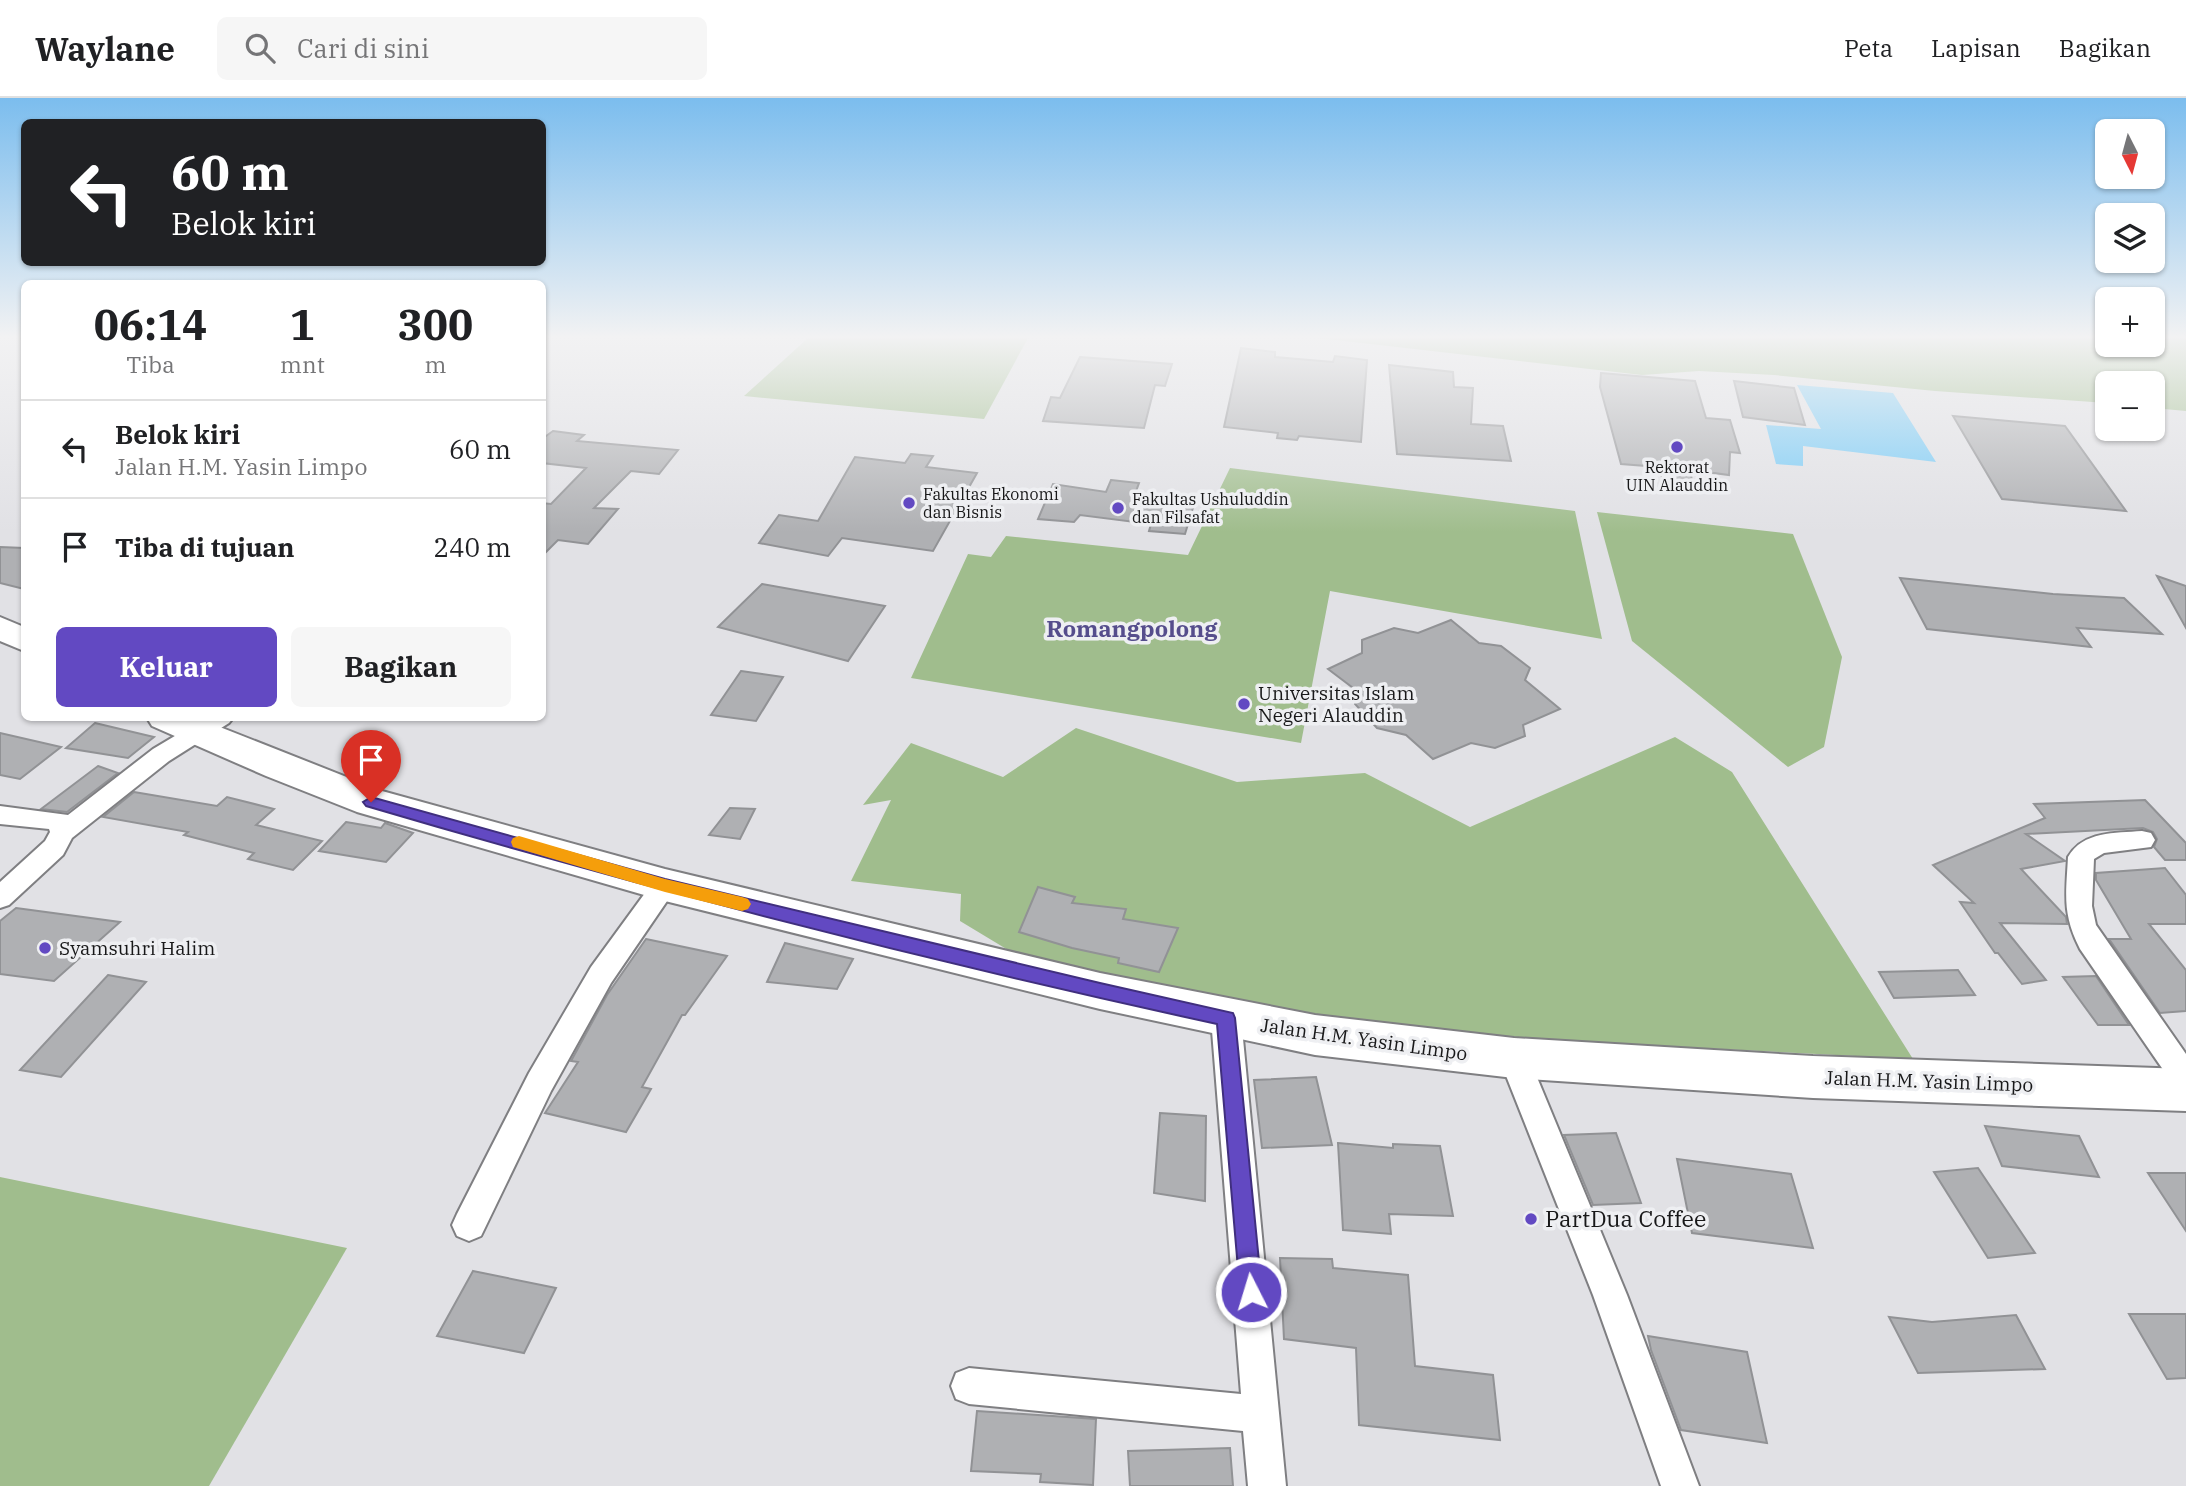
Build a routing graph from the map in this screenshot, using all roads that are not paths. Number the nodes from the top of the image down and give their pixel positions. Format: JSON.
{"nodes":[{"id":1,"x":0,"y":627,"type":"edge"},
{"id":2,"x":21,"y":639,"type":"edge"},
{"id":3,"x":194,"y":723,"type":"edge"},
{"id":4,"x":0,"y":815,"type":"edge"},
{"id":5,"x":63,"y":832,"type":"junction"},
{"id":6,"x":2142,"y":840,"type":"dead end"},
{"id":7,"x":665,"y":885,"type":"junction"},
{"id":8,"x":0,"y":898,"type":"edge"},
{"id":9,"x":1226,"y":1018,"type":"junction"},
{"id":10,"x":1514,"y":1058,"type":"junction"},
{"id":11,"x":2186,"y":1078,"type":"edge"},
{"id":12,"x":2186,"y":1090,"type":"edge"},
{"id":13,"x":469,"y":1225,"type":"dead end"},
{"id":14,"x":969,"y":1386,"type":"dead end"},
{"id":15,"x":1261,"y":1414,"type":"junction"},
{"id":16,"x":1267,"y":1486,"type":"edge"},
{"id":17,"x":1680,"y":1486,"type":"edge"}],
"edges":[{"from":1,"to":2,"type":"main road"},
{"from":3,"to":5,"type":"street"},
{"from":3,"to":7,"type":"main road","name":"Jalan H.M. Yasin Limpo"},
{"from":4,"to":5,"type":"street"},
{"from":5,"to":8,"type":"street"},
{"from":6,"to":11,"type":"street"},
{"from":7,"to":9,"type":"main road","name":"Jalan H.M. Yasin Limpo"},
{"from":7,"to":13,"type":"street"},
{"from":9,"to":10,"type":"main road","name":"Jalan H.M. Yasin Limpo"},
{"from":9,"to":15,"type":"street"},
{"from":10,"to":12,"type":"main road","name":"Jalan H.M. Yasin Limpo"},
{"from":10,"to":17,"type":"street"},
{"from":14,"to":15,"type":"street"},
{"from":15,"to":16,"type":"street"}]}
